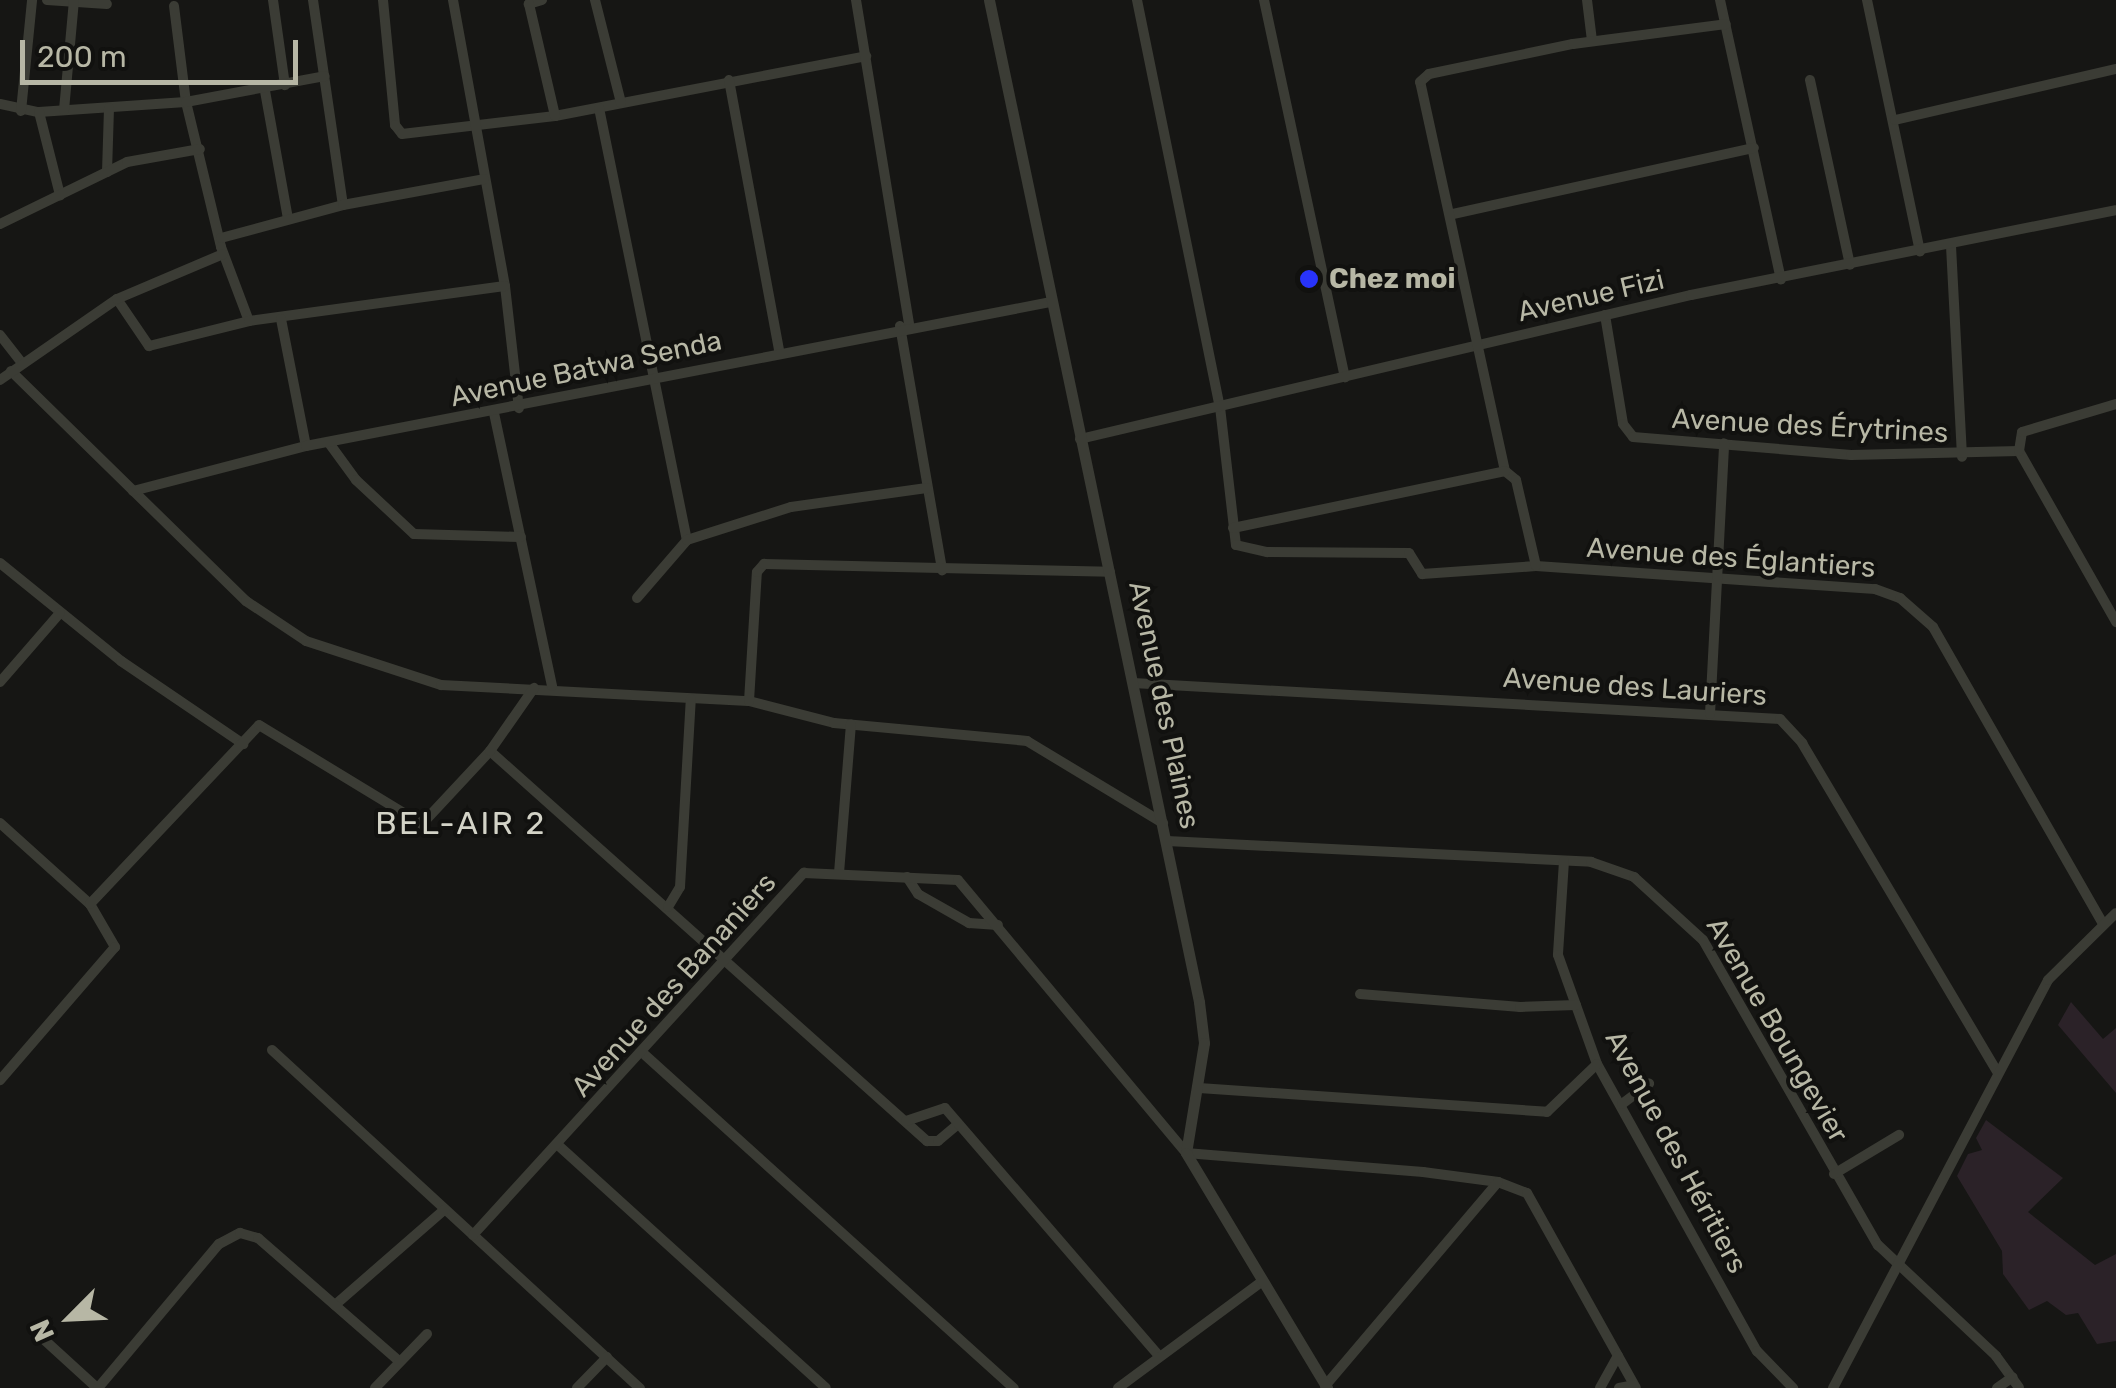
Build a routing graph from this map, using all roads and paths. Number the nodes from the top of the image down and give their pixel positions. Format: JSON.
{"nodes":[{"id":1,"x":32,"y":0,"type":"edge"},
{"id":2,"x":47,"y":0,"type":"edge"},
{"id":3,"x":273,"y":0,"type":"edge"},
{"id":4,"x":312,"y":0,"type":"edge"},
{"id":5,"x":383,"y":0,"type":"edge"},
{"id":6,"x":452,"y":0,"type":"edge"},
{"id":7,"x":542,"y":0,"type":"edge"},
{"id":8,"x":595,"y":0,"type":"edge"},
{"id":9,"x":856,"y":0,"type":"edge"},
{"id":10,"x":990,"y":0,"type":"edge"},
{"id":11,"x":1136,"y":0,"type":"edge"},
{"id":12,"x":1264,"y":0,"type":"edge"},
{"id":13,"x":1587,"y":0,"type":"edge"},
{"id":14,"x":1720,"y":0,"type":"edge"},
{"id":15,"x":1868,"y":0,"type":"edge"},
{"id":16,"x":74,"y":1,"type":"edge"},
{"id":17,"x":107,"y":4,"type":"dead end"},
{"id":18,"x":174,"y":6,"type":"dead end"},
{"id":19,"x":1726,"y":24,"type":"junction"},
{"id":20,"x":1592,"y":40,"type":"junction"},
{"id":21,"x":866,"y":56,"type":"junction"},
{"id":22,"x":2116,"y":69,"type":"edge"},
{"id":23,"x":325,"y":76,"type":"junction"},
{"id":24,"x":729,"y":80,"type":"junction"},
{"id":25,"x":1810,"y":80,"type":"dead end"},
{"id":26,"x":285,"y":85,"type":"junction"},
{"id":27,"x":265,"y":91,"type":"junction"},
{"id":28,"x":186,"y":102,"type":"junction"},
{"id":29,"x":621,"y":103,"type":"junction"},
{"id":30,"x":0,"y":104,"type":"edge"},
{"id":31,"x":109,"y":108,"type":"junction"},
{"id":32,"x":599,"y":108,"type":"junction"},
{"id":33,"x":64,"y":110,"type":"junction"},
{"id":34,"x":21,"y":111,"type":"junction"},
{"id":35,"x":39,"y":112,"type":"junction"},
{"id":36,"x":555,"y":116,"type":"junction"},
{"id":37,"x":1895,"y":120,"type":"junction"},
{"id":38,"x":476,"y":128,"type":"junction"},
{"id":39,"x":1754,"y":148,"type":"junction"},
{"id":40,"x":200,"y":149,"type":"junction"},
{"id":41,"x":107,"y":172,"type":"junction"},
{"id":42,"x":484,"y":179,"type":"junction"},
{"id":43,"x":60,"y":195,"type":"junction"},
{"id":44,"x":343,"y":205,"type":"junction"},
{"id":45,"x":2116,"y":210,"type":"edge"},
{"id":46,"x":1454,"y":214,"type":"junction"},
{"id":47,"x":288,"y":219,"type":"junction"},
{"id":48,"x":1,"y":222,"type":"edge"},
{"id":49,"x":221,"y":238,"type":"junction"},
{"id":50,"x":1951,"y":246,"type":"junction"},
{"id":51,"x":1920,"y":251,"type":"junction"},
{"id":52,"x":223,"y":254,"type":"junction"},
{"id":53,"x":1850,"y":265,"type":"junction"},
{"id":54,"x":1781,"y":278,"type":"junction"},
{"id":55,"x":505,"y":286,"type":"junction"},
{"id":56,"x":117,"y":299,"type":"junction"},
{"id":57,"x":1051,"y":302,"type":"junction"},
{"id":58,"x":1605,"y":315,"type":"junction"},
{"id":59,"x":280,"y":318,"type":"junction"},
{"id":60,"x":249,"y":321,"type":"junction"},
{"id":61,"x":904,"y":326,"type":"junction"},
{"id":62,"x":0,"y":335,"type":"edge"},
{"id":63,"x":1480,"y":345,"type":"junction"},
{"id":64,"x":779,"y":350,"type":"junction"},
{"id":65,"x":21,"y":362,"type":"junction"},
{"id":66,"x":11,"y":371,"type":"junction"},
{"id":67,"x":1345,"y":377,"type":"junction"},
{"id":68,"x":656,"y":378,"type":"junction"},
{"id":69,"x":0,"y":380,"type":"edge"},
{"id":70,"x":2116,"y":404,"type":"edge"},
{"id":71,"x":1220,"y":406,"type":"junction"},
{"id":72,"x":518,"y":408,"type":"junction"},
{"id":73,"x":494,"y":412,"type":"junction"},
{"id":74,"x":1080,"y":439,"type":"junction"},
{"id":75,"x":328,"y":443,"type":"junction"},
{"id":76,"x":1724,"y":444,"type":"junction"},
{"id":77,"x":306,"y":446,"type":"junction"},
{"id":78,"x":2018,"y":451,"type":"junction"},
{"id":79,"x":1962,"y":457,"type":"junction"},
{"id":80,"x":1505,"y":471,"type":"junction"},
{"id":81,"x":927,"y":488,"type":"junction"},
{"id":82,"x":132,"y":491,"type":"junction"},
{"id":83,"x":1233,"y":528,"type":"junction"},
{"id":84,"x":521,"y":537,"type":"junction"},
{"id":85,"x":687,"y":540,"type":"junction"},
{"id":86,"x":0,"y":563,"type":"edge"},
{"id":87,"x":1536,"y":566,"type":"junction"},
{"id":88,"x":942,"y":570,"type":"junction"},
{"id":89,"x":1110,"y":572,"type":"junction"},
{"id":90,"x":1716,"y":580,"type":"junction"},
{"id":91,"x":636,"y":598,"type":"dead end"},
{"id":92,"x":60,"y":613,"type":"junction"},
{"id":93,"x":2116,"y":622,"type":"edge"},
{"id":94,"x":0,"y":682,"type":"edge"},
{"id":95,"x":1132,"y":683,"type":"junction"},
{"id":96,"x":552,"y":686,"type":"junction"},
{"id":97,"x":534,"y":688,"type":"junction"},
{"id":98,"x":691,"y":699,"type":"junction"},
{"id":99,"x":749,"y":701,"type":"junction"},
{"id":100,"x":1710,"y":714,"type":"junction"},
{"id":101,"x":851,"y":724,"type":"junction"},
{"id":102,"x":243,"y":744,"type":"junction"},
{"id":103,"x":490,"y":751,"type":"junction"},
{"id":104,"x":0,"y":822,"type":"edge"},
{"id":105,"x":1163,"y":823,"type":"junction"},
{"id":106,"x":1167,"y":841,"type":"junction"},
{"id":107,"x":1564,"y":861,"type":"junction"},
{"id":108,"x":839,"y":873,"type":"junction"},
{"id":109,"x":907,"y":876,"type":"junction"},
{"id":110,"x":90,"y":904,"type":"junction"},
{"id":111,"x":668,"y":907,"type":"junction"},
{"id":112,"x":2116,"y":913,"type":"edge"},
{"id":113,"x":2103,"y":924,"type":"junction"},
{"id":114,"x":998,"y":925,"type":"junction"},
{"id":115,"x":728,"y":959,"type":"junction"},
{"id":116,"x":1360,"y":994,"type":"dead end"},
{"id":117,"x":1576,"y":1005,"type":"junction"},
{"id":118,"x":272,"y":1050,"type":"dead end"},
{"id":119,"x":644,"y":1055,"type":"junction"},
{"id":120,"x":1598,"y":1064,"type":"junction"},
{"id":121,"x":1996,"y":1071,"type":"junction"},
{"id":122,"x":0,"y":1080,"type":"edge"},
{"id":123,"x":1649,"y":1084,"type":"dead end"},
{"id":124,"x":1199,"y":1088,"type":"junction"},
{"id":125,"x":1622,"y":1104,"type":"junction"},
{"id":126,"x":906,"y":1121,"type":"junction"},
{"id":127,"x":958,"y":1124,"type":"junction"},
{"id":128,"x":1899,"y":1135,"type":"dead end"},
{"id":129,"x":558,"y":1146,"type":"junction"},
{"id":130,"x":1186,"y":1153,"type":"junction"},
{"id":131,"x":1834,"y":1174,"type":"junction"},
{"id":132,"x":1498,"y":1182,"type":"junction"},
{"id":133,"x":444,"y":1210,"type":"junction"},
{"id":134,"x":474,"y":1235,"type":"junction"},
{"id":135,"x":1898,"y":1266,"type":"junction"},
{"id":136,"x":1260,"y":1283,"type":"junction"},
{"id":137,"x":335,"y":1304,"type":"junction"},
{"id":138,"x":427,"y":1334,"type":"dead end"},
{"id":139,"x":39,"y":1335,"type":"dead end"},
{"id":140,"x":1157,"y":1354,"type":"junction"},
{"id":141,"x":1618,"y":1356,"type":"junction"},
{"id":142,"x":607,"y":1357,"type":"junction"},
{"id":143,"x":400,"y":1361,"type":"junction"},
{"id":144,"x":2016,"y":1383,"type":"edge"},
{"id":145,"x":1635,"y":1386,"type":"edge"},
{"id":146,"x":1326,"y":1387,"type":"edge"},
{"id":147,"x":97,"y":1388,"type":"edge"},
{"id":148,"x":375,"y":1388,"type":"edge"},
{"id":149,"x":577,"y":1388,"type":"edge"},
{"id":150,"x":640,"y":1388,"type":"edge"},
{"id":151,"x":826,"y":1388,"type":"edge"},
{"id":152,"x":1014,"y":1388,"type":"edge"},
{"id":153,"x":1118,"y":1388,"type":"edge"},
{"id":154,"x":1600,"y":1388,"type":"edge"},
{"id":155,"x":1619,"y":1388,"type":"edge"},
{"id":156,"x":1793,"y":1388,"type":"edge"},
{"id":157,"x":1833,"y":1388,"type":"edge"},
{"id":158,"x":1997,"y":1388,"type":"edge"}],
"edges":[{"from":1,"to":34,"type":"street"},
{"from":2,"to":16,"type":"street"},
{"from":3,"to":26,"type":"street"},
{"from":4,"to":23,"type":"street"},
{"from":5,"to":38,"type":"street"},
{"from":6,"to":38,"type":"street"},
{"from":7,"to":36,"type":"street"},
{"from":8,"to":29,"type":"street"},
{"from":9,"to":21,"type":"street"},
{"from":10,"to":57,"type":"street","name":"Avenue des Plaines"},
{"from":11,"to":71,"type":"street"},
{"from":12,"to":67,"type":"street"},
{"from":13,"to":20,"type":"street"},
{"from":14,"to":19,"type":"street"},
{"from":15,"to":37,"type":"street"},
{"from":16,"to":17,"type":"street"},
{"from":16,"to":33,"type":"street"},
{"from":18,"to":28,"type":"street"},
{"from":19,"to":20,"type":"street"},
{"from":19,"to":39,"type":"street"},
{"from":20,"to":46,"type":"street"},
{"from":21,"to":24,"type":"street"},
{"from":21,"to":61,"type":"street"},
{"from":22,"to":37,"type":"street"},
{"from":23,"to":26,"type":"street"},
{"from":23,"to":44,"type":"street"},
{"from":24,"to":29,"type":"street"},
{"from":24,"to":64,"type":"street"},
{"from":25,"to":53,"type":"street"},
{"from":26,"to":27,"type":"street"},
{"from":27,"to":28,"type":"street"},
{"from":27,"to":47,"type":"street"},
{"from":28,"to":31,"type":"street"},
{"from":28,"to":40,"type":"street"},
{"from":29,"to":32,"type":"street"},
{"from":30,"to":34,"type":"street"},
{"from":31,"to":33,"type":"street"},
{"from":31,"to":41,"type":"street"},
{"from":32,"to":36,"type":"street"},
{"from":32,"to":68,"type":"street"},
{"from":33,"to":35,"type":"street"},
{"from":34,"to":35,"type":"street"},
{"from":35,"to":43,"type":"street"},
{"from":36,"to":38,"type":"street"},
{"from":37,"to":51,"type":"street"},
{"from":38,"to":42,"type":"street"},
{"from":39,"to":46,"type":"street"},
{"from":39,"to":54,"type":"street"},
{"from":40,"to":41,"type":"street"},
{"from":40,"to":49,"type":"street"},
{"from":41,"to":43,"type":"street"},
{"from":42,"to":44,"type":"street"},
{"from":42,"to":55,"type":"street"},
{"from":43,"to":48,"type":"street"},
{"from":44,"to":47,"type":"street"},
{"from":45,"to":50,"type":"street","name":"Avenue Fizi"},
{"from":46,"to":63,"type":"street"},
{"from":47,"to":49,"type":"street"},
{"from":49,"to":52,"type":"street"},
{"from":50,"to":51,"type":"street","name":"Avenue Fizi"},
{"from":50,"to":79,"type":"street"},
{"from":51,"to":53,"type":"street","name":"Avenue Fizi"},
{"from":52,"to":56,"type":"street"},
{"from":52,"to":60,"type":"street"},
{"from":53,"to":54,"type":"street","name":"Avenue Fizi"},
{"from":54,"to":58,"type":"street","name":"Avenue Fizi"},
{"from":55,"to":59,"type":"street"},
{"from":55,"to":72,"type":"street"},
{"from":56,"to":60,"type":"street"},
{"from":56,"to":65,"type":"street"},
{"from":57,"to":61,"type":"street","name":"Avenue Batwa Senda"},
{"from":57,"to":74,"type":"street","name":"Avenue des Plaines"},
{"from":58,"to":63,"type":"street","name":"Avenue Fizi"},
{"from":58,"to":76,"type":"street","name":"Avenue des Érytrines"},
{"from":59,"to":60,"type":"street"},
{"from":59,"to":77,"type":"street"},
{"from":61,"to":64,"type":"street","name":"Avenue Batwa Senda"},
{"from":61,"to":81,"type":"street"},
{"from":62,"to":65,"type":"street"},
{"from":63,"to":67,"type":"street","name":"Avenue Fizi"},
{"from":63,"to":80,"type":"street"},
{"from":64,"to":68,"type":"street","name":"Avenue Batwa Senda"},
{"from":65,"to":66,"type":"street"},
{"from":66,"to":69,"type":"street"},
{"from":66,"to":82,"type":"street"},
{"from":67,"to":71,"type":"street","name":"Avenue Fizi"},
{"from":68,"to":72,"type":"street","name":"Avenue Batwa Senda"},
{"from":68,"to":85,"type":"street"},
{"from":70,"to":78,"type":"street"},
{"from":71,"to":74,"type":"street","name":"Avenue Fizi"},
{"from":71,"to":83,"type":"street"},
{"from":72,"to":73,"type":"street","name":"Avenue Batwa Senda"},
{"from":73,"to":75,"type":"street","name":"Avenue Batwa Senda"},
{"from":73,"to":84,"type":"street"},
{"from":74,"to":89,"type":"street","name":"Avenue des Plaines"},
{"from":75,"to":77,"type":"street","name":"Avenue Batwa Senda"},
{"from":75,"to":84,"type":"street"},
{"from":76,"to":79,"type":"street","name":"Avenue des Érytrines"},
{"from":76,"to":90,"type":"street"},
{"from":77,"to":82,"type":"street","name":"Avenue Batwa Senda"},
{"from":78,"to":79,"type":"street","name":"Avenue des Érytrines"},
{"from":78,"to":93,"type":"street"},
{"from":80,"to":83,"type":"street"},
{"from":80,"to":87,"type":"street"},
{"from":81,"to":85,"type":"street"},
{"from":81,"to":88,"type":"street"},
{"from":82,"to":97,"type":"street"},
{"from":83,"to":87,"type":"street","name":"Avenue des Églantiers"},
{"from":84,"to":96,"type":"street"},
{"from":85,"to":91,"type":"street"},
{"from":86,"to":92,"type":"street"},
{"from":87,"to":90,"type":"street","name":"Avenue des Églantiers"},
{"from":88,"to":89,"type":"street"},
{"from":88,"to":99,"type":"street"},
{"from":89,"to":95,"type":"street","name":"Avenue des Plaines"},
{"from":90,"to":100,"type":"street"},
{"from":90,"to":113,"type":"street","name":"Avenue des Églantiers"},
{"from":92,"to":94,"type":"street"},
{"from":92,"to":102,"type":"street"},
{"from":95,"to":100,"type":"street","name":"Avenue des Lauriers"},
{"from":95,"to":105,"type":"street","name":"Avenue des Plaines"},
{"from":96,"to":97,"type":"street"},
{"from":96,"to":98,"type":"street"},
{"from":97,"to":103,"type":"street"},
{"from":98,"to":99,"type":"street"},
{"from":98,"to":111,"type":"street"},
{"from":99,"to":101,"type":"street"},
{"from":100,"to":121,"type":"street","name":"Avenue des Lauriers"},
{"from":101,"to":105,"type":"street"},
{"from":101,"to":108,"type":"street"},
{"from":102,"to":103,"type":"street"},
{"from":102,"to":110,"type":"street"},
{"from":103,"to":111,"type":"street"},
{"from":104,"to":110,"type":"street"},
{"from":105,"to":106,"type":"street","name":"Avenue des Plaines"},
{"from":106,"to":107,"type":"street","name":"Avenue Boungevier"},
{"from":106,"to":124,"type":"street","name":"Avenue des Plaines"},
{"from":107,"to":117,"type":"street","name":"Avenue des Héritiers"},
{"from":107,"to":131,"type":"street","name":"Avenue Boungevier"},
{"from":108,"to":109,"type":"street","name":"Avenue des Bananiers"},
{"from":108,"to":115,"type":"street","name":"Avenue des Bananiers"},
{"from":109,"to":114,"type":"street"},
{"from":109,"to":114,"type":"street","name":"Avenue des Bananiers"},
{"from":110,"to":122,"type":"street"},
{"from":111,"to":115,"type":"street"},
{"from":112,"to":113,"type":"street"},
{"from":113,"to":121,"type":"street"},
{"from":114,"to":130,"type":"street","name":"Avenue des Bananiers"},
{"from":115,"to":119,"type":"street","name":"Avenue des Bananiers"},
{"from":115,"to":126,"type":"street"},
{"from":116,"to":117,"type":"street"},
{"from":117,"to":120,"type":"street","name":"Avenue des Héritiers"},
{"from":118,"to":133,"type":"street"},
{"from":119,"to":129,"type":"street","name":"Avenue des Bananiers"},
{"from":119,"to":152,"type":"street"},
{"from":120,"to":124,"type":"street"},
{"from":120,"to":125,"type":"street","name":"Avenue des Héritiers"},
{"from":121,"to":135,"type":"street"},
{"from":123,"to":125,"type":"street"},
{"from":124,"to":130,"type":"street","name":"Avenue des Plaines"},
{"from":125,"to":156,"type":"street","name":"Avenue des Héritiers"},
{"from":126,"to":127,"type":"street"},
{"from":126,"to":127,"type":"street"},
{"from":127,"to":140,"type":"street"},
{"from":128,"to":131,"type":"street"},
{"from":129,"to":134,"type":"street","name":"Avenue des Bananiers"},
{"from":129,"to":151,"type":"street"},
{"from":130,"to":132,"type":"street"},
{"from":130,"to":136,"type":"street"},
{"from":131,"to":135,"type":"street","name":"Avenue Boungevier"},
{"from":132,"to":141,"type":"street"},
{"from":132,"to":146,"type":"street"},
{"from":133,"to":134,"type":"street"},
{"from":133,"to":137,"type":"street"},
{"from":134,"to":142,"type":"street"},
{"from":135,"to":144,"type":"street","name":"Avenue Boungevier"},
{"from":135,"to":157,"type":"street"},
{"from":136,"to":140,"type":"street"},
{"from":136,"to":146,"type":"street"},
{"from":137,"to":143,"type":"street"},
{"from":137,"to":147,"type":"street"},
{"from":138,"to":143,"type":"street"},
{"from":139,"to":147,"type":"street"},
{"from":140,"to":153,"type":"street"},
{"from":141,"to":145,"type":"street"},
{"from":141,"to":154,"type":"street"},
{"from":142,"to":149,"type":"street"},
{"from":142,"to":150,"type":"street"},
{"from":143,"to":148,"type":"street"},
{"from":144,"to":158,"type":"street"},
{"from":145,"to":155,"type":"street"}]}
